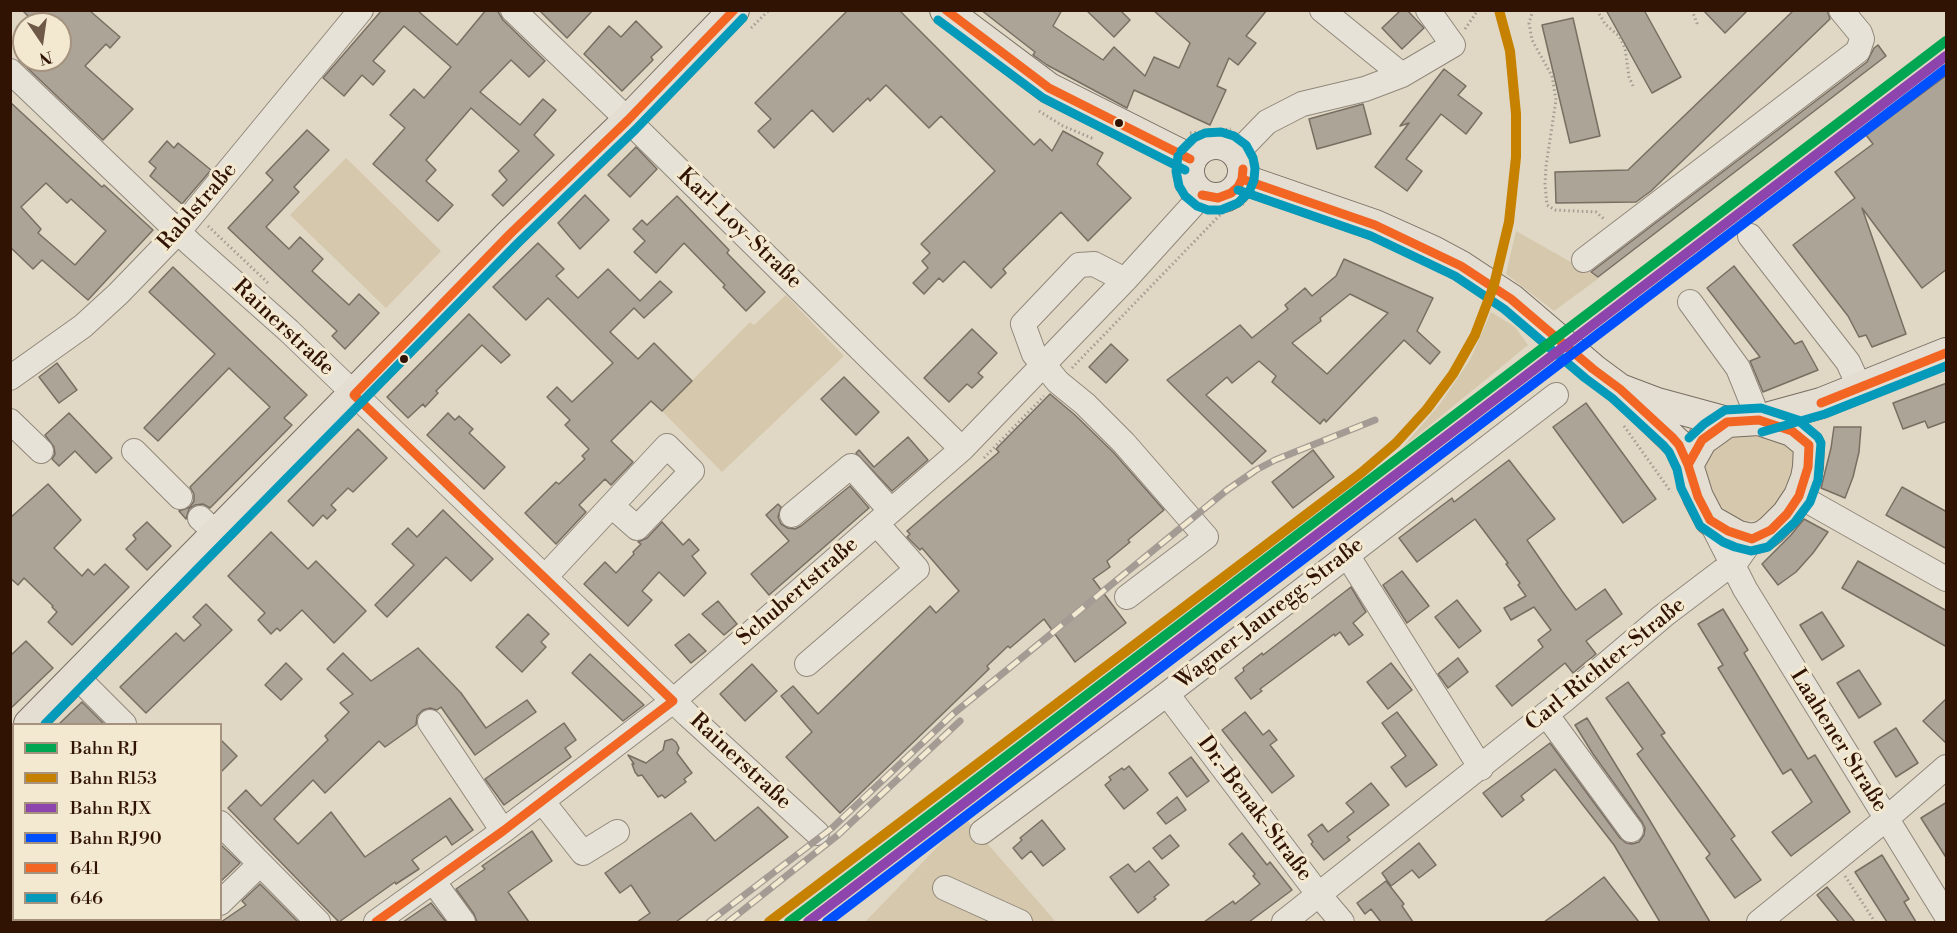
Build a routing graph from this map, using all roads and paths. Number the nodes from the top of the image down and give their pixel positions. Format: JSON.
{"nodes":[{"id":1,"x":361,"y":10,"type":"edge"},
{"id":2,"x":513,"y":10,"type":"edge"},
{"id":3,"x":734,"y":10,"type":"edge"},
{"id":4,"x":945,"y":10,"type":"edge"},
{"id":5,"x":1322,"y":10,"type":"edge"},
{"id":6,"x":1428,"y":10,"type":"edge"},
{"id":7,"x":1533,"y":10,"type":"edge"},
{"id":8,"x":1597,"y":10,"type":"edge"},
{"id":9,"x":1692,"y":10,"type":"edge"},
{"id":10,"x":1841,"y":10,"type":"edge"},
{"id":11,"x":1698,"y":26,"type":"dead end"},
{"id":12,"x":10,"y":71,"type":"edge"},
{"id":13,"x":1402,"y":75,"type":"junction"},
{"id":14,"x":1634,"y":88,"type":"dead end"},
{"id":15,"x":628,"y":120,"type":"junction"},
{"id":16,"x":1182,"y":167,"type":"junction"},
{"id":17,"x":1241,"y":179,"type":"junction"},
{"id":18,"x":1187,"y":204,"type":"junction"},
{"id":19,"x":203,"y":222,"type":"dead end"},
{"id":20,"x":178,"y":232,"type":"junction"},
{"id":21,"x":1617,"y":235,"type":"junction"},
{"id":22,"x":1750,"y":236,"type":"dead end"},
{"id":23,"x":1584,"y":260,"type":"dead end"},
{"id":24,"x":1125,"y":280,"type":"junction"},
{"id":25,"x":270,"y":284,"type":"dead end"},
{"id":26,"x":1690,"y":302,"type":"dead end"},
{"id":27,"x":1947,"y":353,"type":"edge"},
{"id":28,"x":1050,"y":373,"type":"junction"},
{"id":29,"x":10,"y":378,"type":"edge"},
{"id":30,"x":1859,"y":386,"type":"junction"},
{"id":31,"x":1620,"y":389,"type":"junction"},
{"id":32,"x":354,"y":395,"type":"junction"},
{"id":33,"x":1556,"y":395,"type":"dead end"},
{"id":34,"x":1821,"y":403,"type":"junction"},
{"id":35,"x":1756,"y":413,"type":"junction"},
{"id":36,"x":10,"y":421,"type":"edge"},
{"id":37,"x":1727,"y":422,"type":"junction"},
{"id":38,"x":1621,"y":423,"type":"dead end"},
{"id":39,"x":1809,"y":445,"type":"junction"},
{"id":40,"x":963,"y":449,"type":"junction"},
{"id":41,"x":41,"y":451,"type":"dead end"},
{"id":42,"x":134,"y":451,"type":"dead end"},
{"id":43,"x":990,"y":452,"type":"dead end"},
{"id":44,"x":1688,"y":465,"type":"junction"},
{"id":45,"x":1799,"y":495,"type":"junction"},
{"id":46,"x":180,"y":497,"type":"dead end"},
{"id":47,"x":1676,"y":499,"type":"dead end"},
{"id":48,"x":612,"y":506,"type":"dead end"},
{"id":49,"x":792,"y":515,"type":"dead end"},
{"id":50,"x":884,"y":518,"type":"junction"},
{"id":51,"x":1710,"y":520,"type":"junction"},
{"id":52,"x":1752,"y":540,"type":"junction"},
{"id":53,"x":1347,"y":555,"type":"junction"},
{"id":54,"x":1733,"y":566,"type":"junction"},
{"id":55,"x":545,"y":577,"type":"junction"},
{"id":56,"x":1947,"y":579,"type":"edge"},
{"id":57,"x":1127,"y":597,"type":"dead end"},
{"id":58,"x":807,"y":664,"type":"dead end"},
{"id":59,"x":77,"y":676,"type":"junction"},
{"id":60,"x":1167,"y":694,"type":"junction"},
{"id":61,"x":674,"y":701,"type":"junction"},
{"id":62,"x":1546,"y":714,"type":"junction"},
{"id":63,"x":430,"y":722,"type":"dead end"},
{"id":64,"x":30,"y":723,"type":"edge"},
{"id":65,"x":122,"y":723,"type":"edge"},
{"id":66,"x":1947,"y":767,"type":"edge"},
{"id":67,"x":1481,"y":768,"type":"junction"},
{"id":68,"x":542,"y":801,"type":"junction"},
{"id":69,"x":1886,"y":819,"type":"junction"},
{"id":70,"x":222,"y":825,"type":"edge"},
{"id":71,"x":1631,"y":830,"type":"dead end"},
{"id":72,"x":503,"y":831,"type":"junction"},
{"id":73,"x":617,"y":832,"type":"dead end"},
{"id":74,"x":982,"y":832,"type":"dead end"},
{"id":75,"x":817,"y":833,"type":"dead end"},
{"id":76,"x":1836,"y":861,"type":"junction"},
{"id":77,"x":260,"y":864,"type":"junction"},
{"id":78,"x":433,"y":882,"type":"junction"},
{"id":79,"x":945,"y":888,"type":"dead end"},
{"id":80,"x":1318,"y":895,"type":"junction"},
{"id":81,"x":222,"y":901,"type":"edge"},
{"id":82,"x":1947,"y":915,"type":"edge"},
{"id":83,"x":318,"y":922,"type":"edge"},
{"id":84,"x":376,"y":922,"type":"edge"},
{"id":85,"x":463,"y":922,"type":"edge"},
{"id":86,"x":1020,"y":922,"type":"edge"},
{"id":87,"x":1284,"y":922,"type":"edge"},
{"id":88,"x":1342,"y":922,"type":"edge"},
{"id":89,"x":1759,"y":922,"type":"edge"},
{"id":90,"x":1875,"y":922,"type":"edge"}],
"edges":[{"from":1,"to":20,"type":"street","name":"Rablstraße"},
{"from":2,"to":15,"type":"street","name":"Karl-Loy-Straße"},
{"from":3,"to":15,"type":"main road"},
{"from":4,"to":16,"type":"main road"},
{"from":5,"to":13,"type":"street"},
{"from":6,"to":13,"type":"street"},
{"from":7,"to":21,"type":"path"},
{"from":8,"to":14,"type":"path"},
{"from":9,"to":11,"type":"path"},
{"from":10,"to":21,"type":"street"},
{"from":12,"to":20,"type":"street","name":"Rainerstraße"},
{"from":13,"to":17,"type":"street"},
{"from":15,"to":32,"type":"main road"},
{"from":15,"to":40,"type":"street","name":"Karl-Loy-Straße"},
{"from":16,"to":17,"type":"main road"},
{"from":16,"to":18,"type":"path"},
{"from":16,"to":18,"type":"main road"},
{"from":17,"to":18,"type":"main road"},
{"from":17,"to":28,"type":"path"},
{"from":17,"to":31,"type":"main road"},
{"from":18,"to":24,"type":"street","name":"Schubertstraße"},
{"from":19,"to":25,"type":"path"},
{"from":20,"to":29,"type":"street","name":"Rablstraße"},
{"from":20,"to":32,"type":"street","name":"Rainerstraße"},
{"from":21,"to":23,"type":"street"},
{"from":22,"to":30,"type":"street"},
{"from":24,"to":28,"type":"street","name":"Schubertstraße"},
{"from":24,"to":28,"type":"street"},
{"from":26,"to":35,"type":"street"},
{"from":27,"to":30,"type":"main road"},
{"from":28,"to":40,"type":"street","name":"Schubertstraße"},
{"from":28,"to":43,"type":"path"},
{"from":28,"to":57,"type":"street"},
{"from":30,"to":34,"type":"main road"},
{"from":31,"to":37,"type":"main road"},
{"from":31,"to":44,"type":"main road"},
{"from":32,"to":55,"type":"street","name":"Rainerstraße"},
{"from":32,"to":59,"type":"main road"},
{"from":33,"to":53,"type":"street","name":"Wagner-Jauregg-Straße"},
{"from":34,"to":35,"type":"main road"},
{"from":34,"to":39,"type":"main road"},
{"from":35,"to":37,"type":"main road"},
{"from":35,"to":39,"type":"main road"},
{"from":36,"to":41,"type":"street"},
{"from":37,"to":44,"type":"main road"},
{"from":38,"to":47,"type":"path"},
{"from":39,"to":45,"type":"main road"},
{"from":40,"to":50,"type":"street","name":"Schubertstraße"},
{"from":42,"to":46,"type":"street"},
{"from":44,"to":51,"type":"main road"},
{"from":45,"to":52,"type":"main road"},
{"from":45,"to":56,"type":"street"},
{"from":48,"to":55,"type":"street"},
{"from":49,"to":50,"type":"street"},
{"from":50,"to":58,"type":"street"},
{"from":50,"to":61,"type":"street","name":"Schubertstraße"},
{"from":51,"to":52,"type":"main road"},
{"from":51,"to":54,"type":"street","name":"Laahener Straße"},
{"from":52,"to":54,"type":"street"},
{"from":53,"to":60,"type":"street","name":"Wagner-Jauregg-Straße"},
{"from":53,"to":67,"type":"street"},
{"from":54,"to":62,"type":"street","name":"Carl-Richter-Straße"},
{"from":54,"to":69,"type":"street","name":"Laahener Straße"},
{"from":55,"to":61,"type":"street","name":"Rainerstraße"},
{"from":59,"to":64,"type":"main road"},
{"from":59,"to":65,"type":"street"},
{"from":60,"to":74,"type":"street","name":"Wagner-Jauregg-Straße"},
{"from":60,"to":80,"type":"street","name":"Dr.-Benak-Straße"},
{"from":61,"to":68,"type":"street","name":"Schubertstraße"},
{"from":61,"to":75,"type":"street","name":"Rainerstraße"},
{"from":62,"to":67,"type":"street","name":"Carl-Richter-Straße"},
{"from":62,"to":71,"type":"street"},
{"from":63,"to":72,"type":"street"},
{"from":66,"to":69,"type":"street"},
{"from":67,"to":80,"type":"street","name":"Carl-Richter-Straße"},
{"from":68,"to":72,"type":"street","name":"Schubertstraße"},
{"from":68,"to":73,"type":"street"},
{"from":69,"to":76,"type":"street"},
{"from":69,"to":82,"type":"street","name":"Laahener Straße"},
{"from":70,"to":77,"type":"street"},
{"from":72,"to":78,"type":"street","name":"Schubertstraße"},
{"from":76,"to":89,"type":"street"},
{"from":76,"to":90,"type":"path"},
{"from":77,"to":81,"type":"street"},
{"from":77,"to":83,"type":"street"},
{"from":78,"to":84,"type":"street","name":"Schubertstraße"},
{"from":78,"to":85,"type":"street"},
{"from":79,"to":86,"type":"street"},
{"from":80,"to":87,"type":"street","name":"Carl-Richter-Straße"},
{"from":80,"to":88,"type":"street","name":"Dr.-Benak-Straße"}]}
